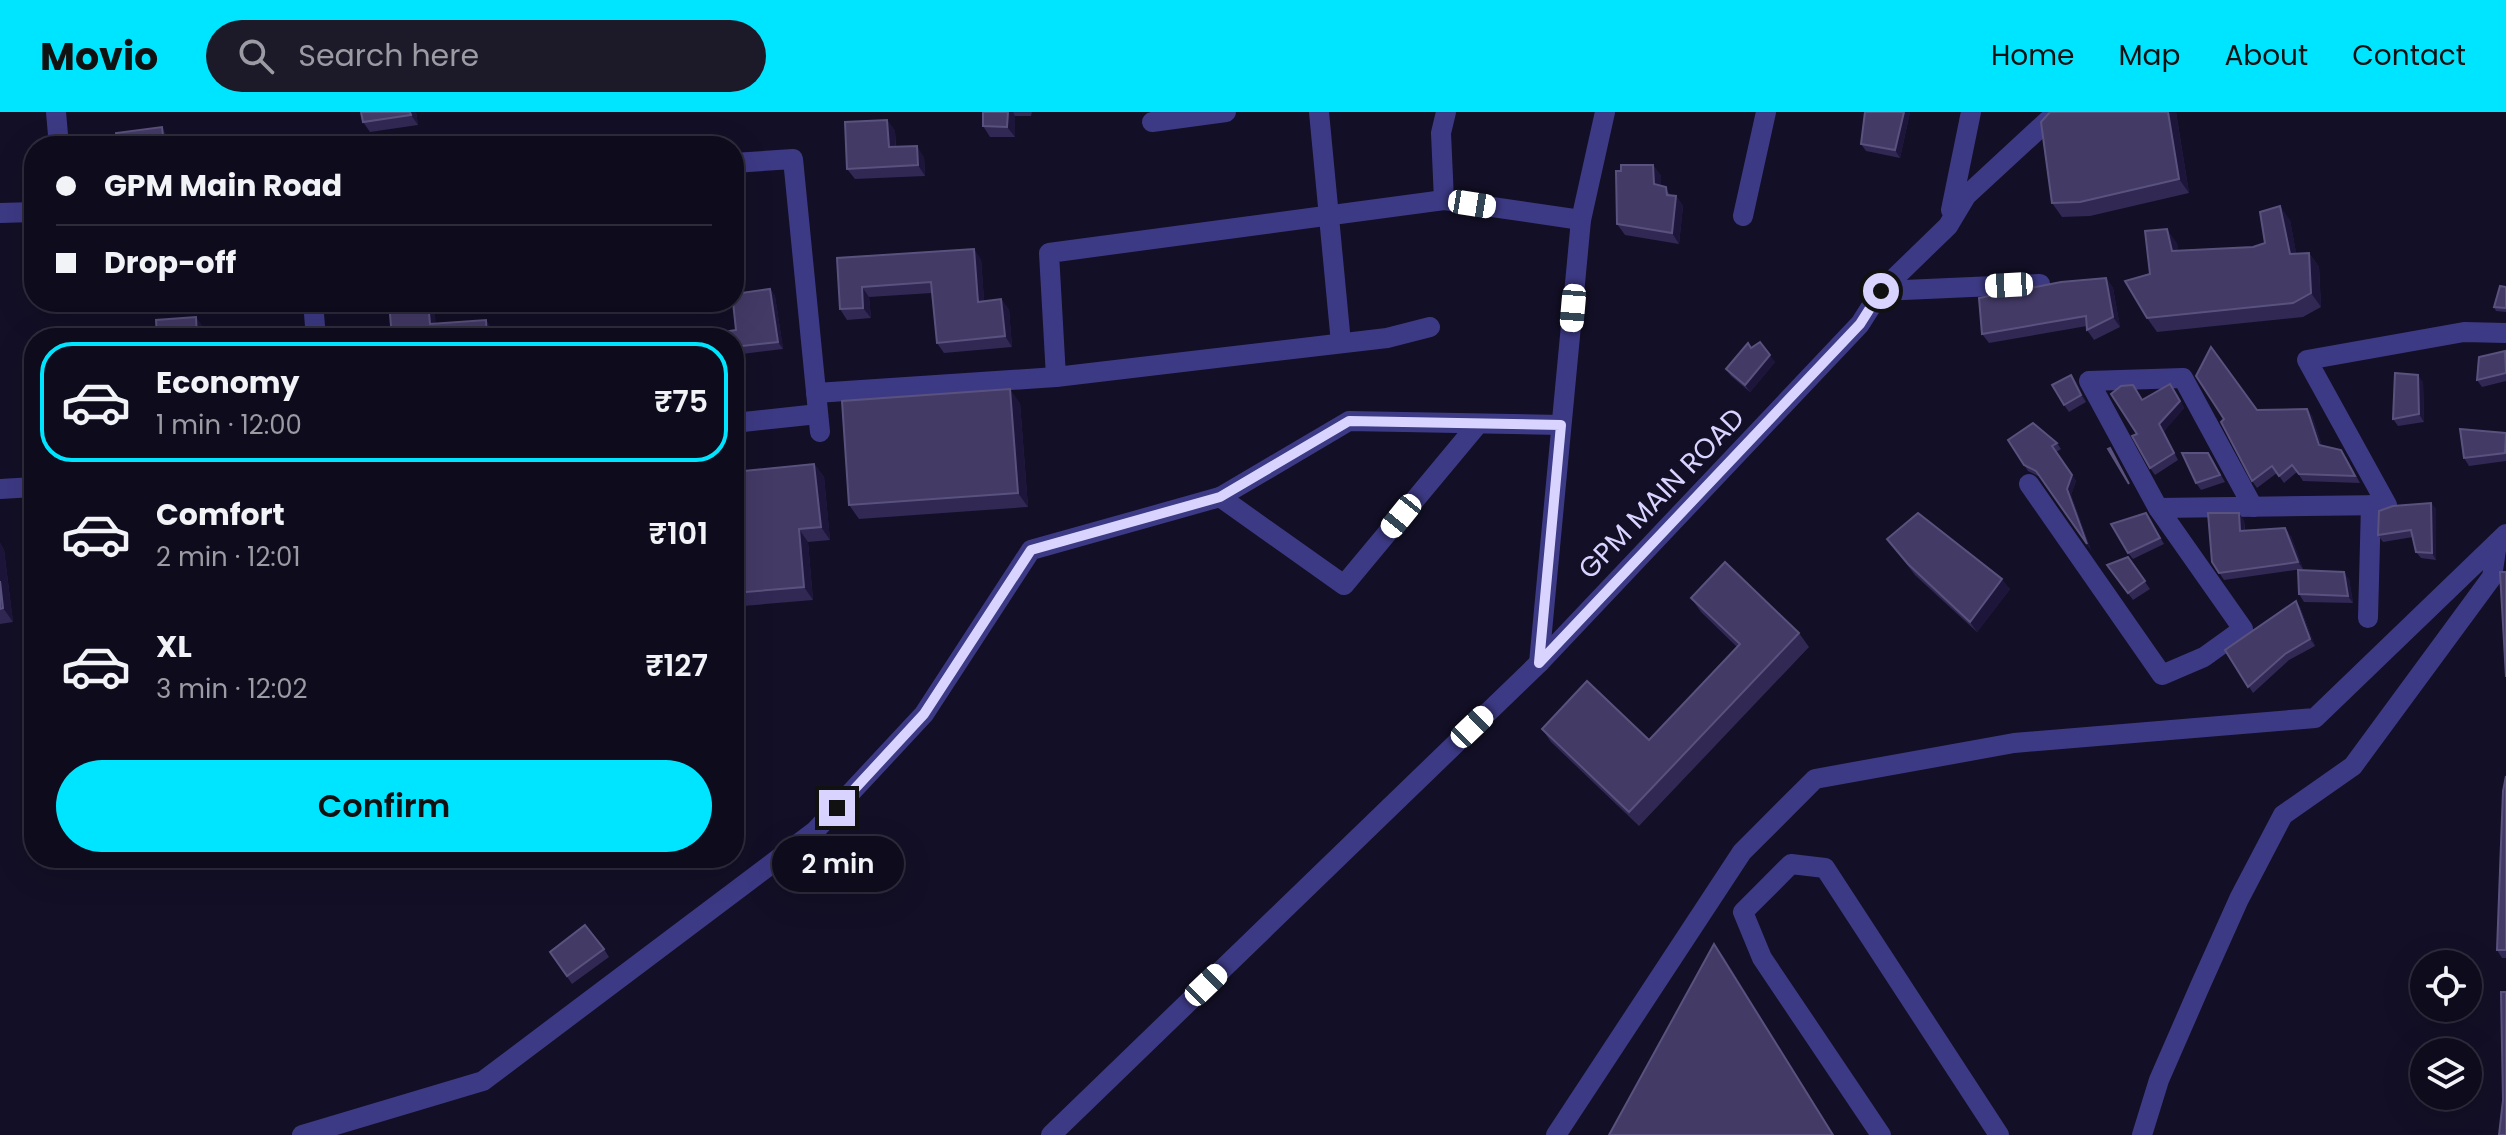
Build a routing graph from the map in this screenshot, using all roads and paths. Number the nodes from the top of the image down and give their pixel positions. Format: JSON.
{"nodes":[{"id":1,"x":56,"y":112,"type":"edge"},
{"id":2,"x":1226,"y":112,"type":"edge"},
{"id":3,"x":1319,"y":112,"type":"edge"},
{"id":4,"x":1446,"y":112,"type":"edge"},
{"id":5,"x":1605,"y":112,"type":"edge"},
{"id":6,"x":1766,"y":112,"type":"edge"},
{"id":7,"x":1971,"y":112,"type":"edge"},
{"id":8,"x":2057,"y":112,"type":"edge"},
{"id":9,"x":1152,"y":122,"type":"dead end"},
{"id":10,"x":58,"y":136,"type":"edge"},
{"id":11,"x":744,"y":162,"type":"edge"},
{"id":12,"x":1444,"y":200,"type":"junction"},
{"id":13,"x":24,"y":212,"type":"edge"},
{"id":14,"x":0,"y":213,"type":"edge"},
{"id":15,"x":1743,"y":216,"type":"dead end"},
{"id":16,"x":1331,"y":217,"type":"junction"},
{"id":17,"x":1581,"y":220,"type":"junction"},
{"id":18,"x":1948,"y":226,"type":"junction"},
{"id":19,"x":2040,"y":284,"type":"edge"},
{"id":20,"x":1881,"y":291,"type":"junction"},
{"id":21,"x":1430,"y":327,"type":"dead end"},
{"id":22,"x":2506,"y":333,"type":"edge"},
{"id":23,"x":1341,"y":343,"type":"junction"},
{"id":24,"x":1056,"y":377,"type":"junction"},
{"id":25,"x":818,"y":413,"type":"junction"},
{"id":26,"x":744,"y":422,"type":"edge"},
{"id":27,"x":1478,"y":424,"type":"junction"},
{"id":28,"x":1561,"y":425,"type":"junction"},
{"id":29,"x":2029,"y":484,"type":"dead end"},
{"id":30,"x":24,"y":488,"type":"edge"},
{"id":31,"x":0,"y":489,"type":"edge"},
{"id":32,"x":1220,"y":497,"type":"junction"},
{"id":33,"x":2371,"y":505,"type":"junction"},
{"id":34,"x":2253,"y":507,"type":"junction"},
{"id":35,"x":2158,"y":508,"type":"junction"},
{"id":36,"x":2501,"y":539,"type":"edge"},
{"id":37,"x":2368,"y":618,"type":"dead end"},
{"id":38,"x":1539,"y":663,"type":"junction"},
{"id":39,"x":302,"y":1135,"type":"edge"},
{"id":40,"x":1051,"y":1135,"type":"edge"},
{"id":41,"x":1556,"y":1135,"type":"edge"},
{"id":42,"x":1881,"y":1135,"type":"edge"},
{"id":43,"x":1999,"y":1135,"type":"edge"},
{"id":44,"x":2142,"y":1135,"type":"edge"}],
"edges":[{"from":1,"to":10,"type":"street"},
{"from":2,"to":9,"type":"street"},
{"from":3,"to":16,"type":"street"},
{"from":4,"to":12,"type":"street"},
{"from":5,"to":17,"type":"street"},
{"from":6,"to":15,"type":"street"},
{"from":7,"to":18,"type":"street"},
{"from":8,"to":18,"type":"street","name":"GPM MAIN ROAD"},
{"from":11,"to":25,"type":"street"},
{"from":12,"to":16,"type":"street"},
{"from":12,"to":17,"type":"street"},
{"from":13,"to":14,"type":"street"},
{"from":16,"to":23,"type":"street"},
{"from":16,"to":24,"type":"street"},
{"from":17,"to":28,"type":"street"},
{"from":18,"to":20,"type":"street","name":"GPM MAIN ROAD"},
{"from":19,"to":20,"type":"street"},
{"from":20,"to":38,"type":"street","name":"GPM MAIN ROAD"},
{"from":21,"to":23,"type":"street"},
{"from":22,"to":33,"type":"street"},
{"from":23,"to":24,"type":"street"},
{"from":24,"to":25,"type":"street"},
{"from":25,"to":26,"type":"street"},
{"from":27,"to":28,"type":"street"},
{"from":27,"to":32,"type":"street"},
{"from":27,"to":32,"type":"street"},
{"from":28,"to":38,"type":"street"},
{"from":29,"to":35,"type":"street"},
{"from":30,"to":31,"type":"street"},
{"from":32,"to":39,"type":"street"},
{"from":33,"to":34,"type":"street"},
{"from":33,"to":37,"type":"street"},
{"from":34,"to":35,"type":"street"},
{"from":34,"to":35,"type":"street"},
{"from":36,"to":41,"type":"street"},
{"from":36,"to":44,"type":"street"},
{"from":38,"to":40,"type":"street","name":"GPM MAIN ROAD"},
{"from":42,"to":43,"type":"street"}]}
